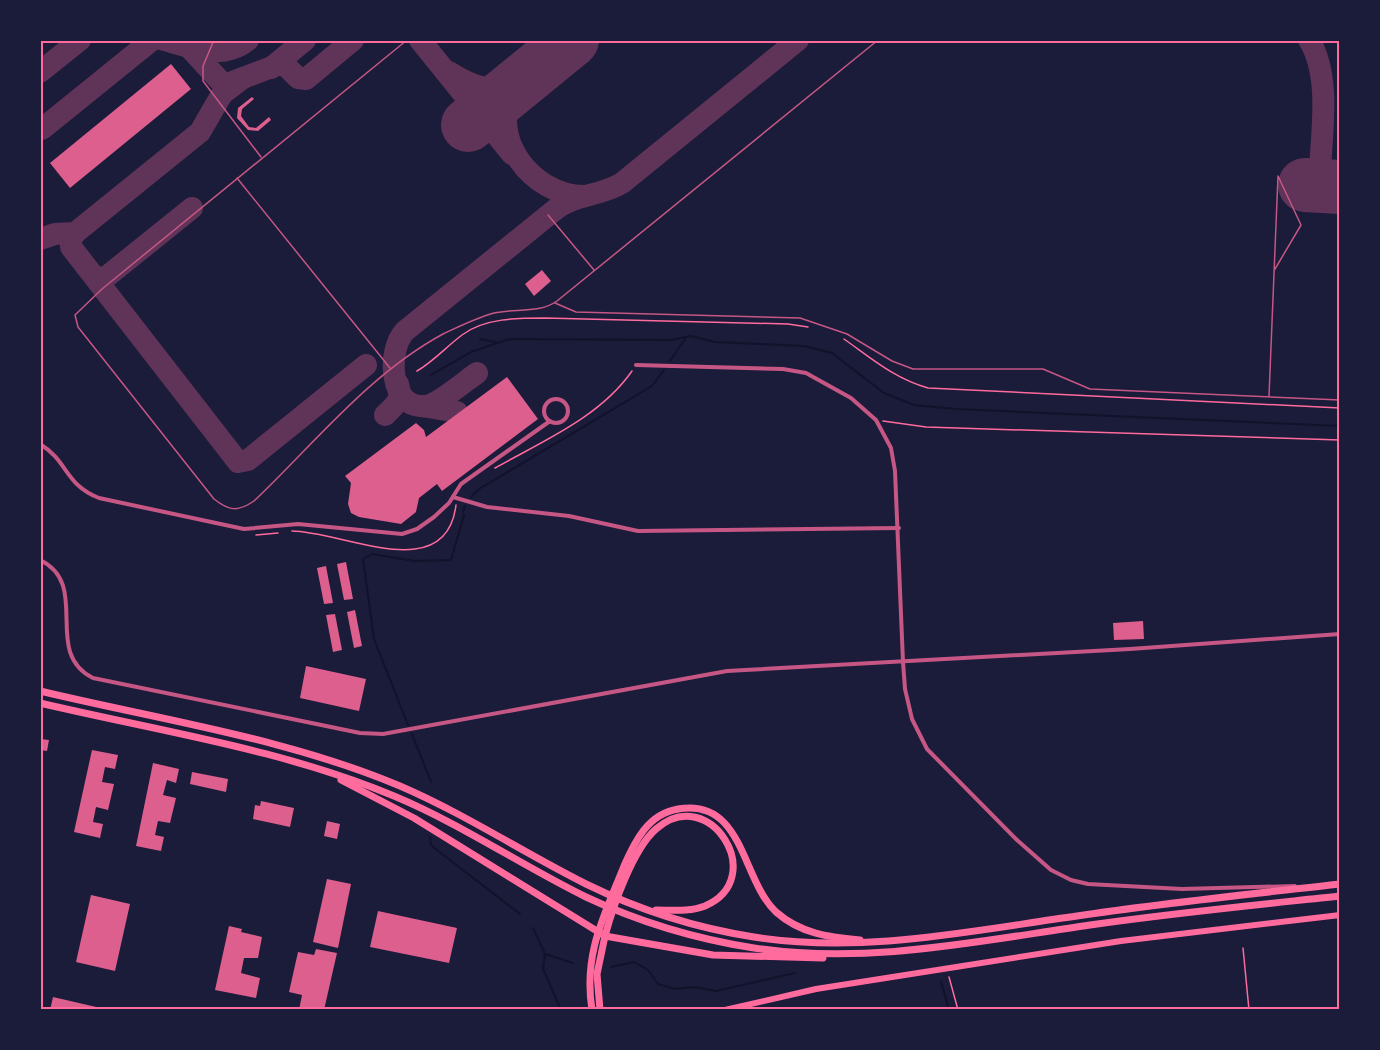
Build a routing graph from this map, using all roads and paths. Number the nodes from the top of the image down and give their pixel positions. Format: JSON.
{"nodes":[{"id":1,"x":214,"y":40,"type":"edge"},
{"id":2,"x":407,"y":40,"type":"edge"},
{"id":3,"x":878,"y":40,"type":"edge"},
{"id":4,"x":262,"y":158,"type":"junction"},
{"id":5,"x":237,"y":178,"type":"junction"},
{"id":6,"x":548,"y":215,"type":"dead end"},
{"id":7,"x":1275,"y":269,"type":"junction"},
{"id":8,"x":594,"y":271,"type":"junction"},
{"id":9,"x":554,"y":303,"type":"junction"},
{"id":10,"x":638,"y":321,"type":"dead end"},
{"id":11,"x":636,"y":365,"type":"joint"},
{"id":12,"x":391,"y":368,"type":"junction"},
{"id":13,"x":417,"y":371,"type":"dead end"},
{"id":14,"x":1269,"y":397,"type":"junction"},
{"id":15,"x":1340,"y":400,"type":"edge"},
{"id":16,"x":876,"y":420,"type":"junction"},
{"id":17,"x":550,"y":421,"type":"junction"},
{"id":18,"x":1340,"y":440,"type":"edge"},
{"id":19,"x":40,"y":444,"type":"edge"},
{"id":20,"x":486,"y":473,"type":"dead end"},
{"id":21,"x":455,"y":498,"type":"junction"},
{"id":22,"x":899,"y":528,"type":"junction"},
{"id":23,"x":289,"y":531,"type":"dead end"},
{"id":24,"x":282,"y":532,"type":"dead end"},
{"id":25,"x":252,"y":535,"type":"dead end"},
{"id":26,"x":40,"y":560,"type":"edge"},
{"id":27,"x":1340,"y":634,"type":"edge"},
{"id":28,"x":903,"y":662,"type":"junction"},
{"id":29,"x":40,"y":691,"type":"edge"},
{"id":30,"x":40,"y":703,"type":"edge"},
{"id":31,"x":320,"y":769,"type":"junction"},
{"id":32,"x":622,"y":881,"type":"junction"},
{"id":33,"x":1340,"y":884,"type":"edge"},
{"id":34,"x":1322,"y":886,"type":"junction"},
{"id":35,"x":1340,"y":896,"type":"edge"},
{"id":36,"x":649,"y":910,"type":"junction"},
{"id":37,"x":1340,"y":915,"type":"edge"},
{"id":38,"x":608,"y":916,"type":"junction"},
{"id":39,"x":597,"y":933,"type":"junction"},
{"id":40,"x":605,"y":936,"type":"junction"},
{"id":41,"x":884,"y":943,"type":"junction"},
{"id":42,"x":1243,"y":948,"type":"dead end"},
{"id":43,"x":887,"y":953,"type":"junction"},
{"id":44,"x":949,"y":977,"type":"dead end"},
{"id":45,"x":592,"y":1010,"type":"edge"},
{"id":46,"x":600,"y":1010,"type":"edge"},
{"id":47,"x":725,"y":1010,"type":"edge"},
{"id":48,"x":958,"y":1010,"type":"edge"},
{"id":49,"x":1249,"y":1010,"type":"edge"}],
"edges":[{"from":1,"to":4,"type":"lane"},
{"from":2,"to":4,"type":"lane"},
{"from":3,"to":8,"type":"lane"},
{"from":4,"to":5,"type":"lane"},
{"from":5,"to":12,"type":"lane"},
{"from":5,"to":12,"type":"lane"},
{"from":6,"to":8,"type":"lane"},
{"from":7,"to":7,"type":"lane"},
{"from":7,"to":14,"type":"lane"},
{"from":8,"to":9,"type":"lane"},
{"from":9,"to":12,"type":"lane"},
{"from":9,"to":14,"type":"lane"},
{"from":10,"to":13,"type":"path"},
{"from":11,"to":16,"type":"street"},
{"from":11,"to":20,"type":"path"},
{"from":14,"to":15,"type":"lane"},
{"from":16,"to":18,"type":"path"},
{"from":16,"to":22,"type":"street"},
{"from":17,"to":17,"type":"street"},
{"from":17,"to":21,"type":"street"},
{"from":19,"to":21,"type":"street"},
{"from":21,"to":22,"type":"street"},
{"from":21,"to":23,"type":"path"},
{"from":22,"to":28,"type":"street"},
{"from":24,"to":25,"type":"path"},
{"from":26,"to":28,"type":"street"},
{"from":27,"to":28,"type":"street"},
{"from":28,"to":34,"type":"street"},
{"from":29,"to":36,"type":"highway"},
{"from":30,"to":31,"type":"highway"},
{"from":31,"to":39,"type":"highway"},
{"from":31,"to":43,"type":"highway"},
{"from":32,"to":36,"type":"highway"},
{"from":32,"to":38,"type":"highway"},
{"from":32,"to":41,"type":"highway"},
{"from":33,"to":34,"type":"highway"},
{"from":34,"to":41,"type":"highway"},
{"from":35,"to":43,"type":"highway"},
{"from":36,"to":41,"type":"highway"},
{"from":37,"to":47,"type":"main road"},
{"from":38,"to":39,"type":"highway"},
{"from":38,"to":40,"type":"highway"},
{"from":39,"to":40,"type":"highway"},
{"from":39,"to":45,"type":"highway"},
{"from":40,"to":43,"type":"highway"},
{"from":40,"to":46,"type":"highway"},
{"from":42,"to":49,"type":"path"},
{"from":44,"to":48,"type":"path"}]}
